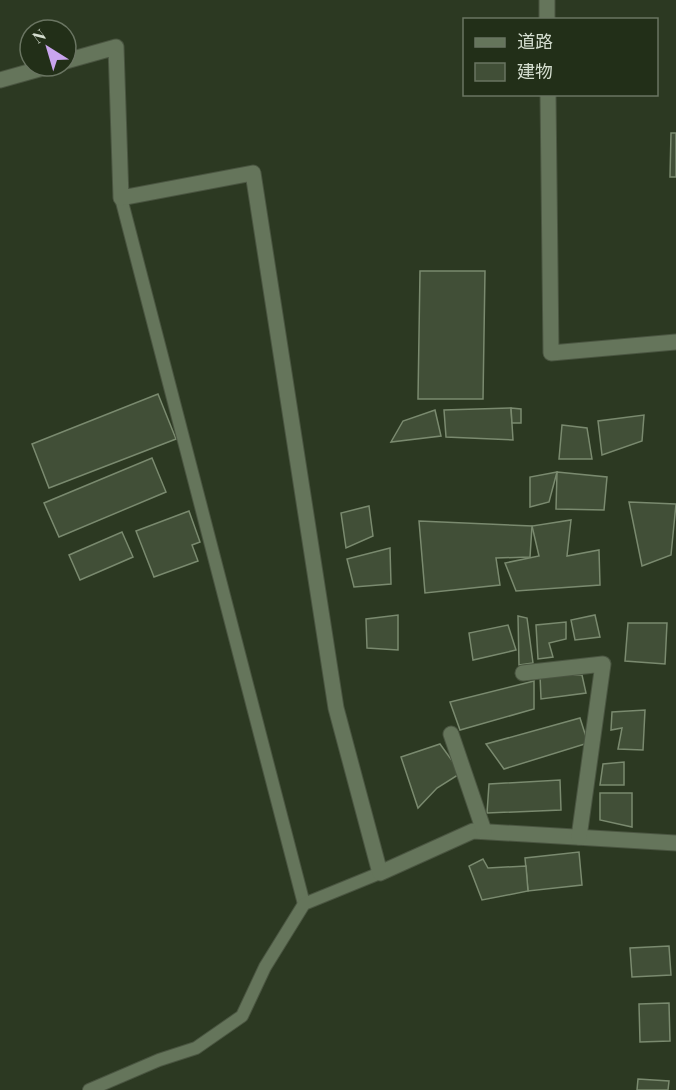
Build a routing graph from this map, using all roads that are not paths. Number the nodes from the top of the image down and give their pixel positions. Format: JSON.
{"nodes":[{"id":1,"x":547,"y":0,"type":"edge"},
{"id":2,"x":547,"y":18,"type":"edge"},
{"id":3,"x":78,"y":58,"type":"edge"},
{"id":4,"x":18,"y":75,"type":"edge"},
{"id":5,"x":0,"y":80,"type":"edge"},
{"id":6,"x":548,"y":96,"type":"edge"},
{"id":7,"x":121,"y":198,"type":"junction"},
{"id":8,"x":676,"y":342,"type":"edge"},
{"id":9,"x":523,"y":673,"type":"dead end"},
{"id":10,"x":451,"y":734,"type":"dead end"},
{"id":11,"x":484,"y":831,"type":"junction"},
{"id":12,"x":579,"y":837,"type":"junction"},
{"id":13,"x":676,"y":843,"type":"edge"},
{"id":14,"x":380,"y":873,"type":"junction"},
{"id":15,"x":304,"y":904,"type":"junction"},
{"id":16,"x":89,"y":1090,"type":"edge"}],
"edges":[{"from":1,"to":2,"type":"street"},
{"from":3,"to":7,"type":"street"},
{"from":4,"to":5,"type":"street"},
{"from":6,"to":8,"type":"street"},
{"from":7,"to":14,"type":"street"},
{"from":7,"to":15,"type":"lane"},
{"from":9,"to":12,"type":"street"},
{"from":10,"to":11,"type":"street"},
{"from":11,"to":12,"type":"street"},
{"from":11,"to":14,"type":"street"},
{"from":12,"to":13,"type":"street"},
{"from":14,"to":15,"type":"lane"},
{"from":15,"to":16,"type":"lane"}]}
